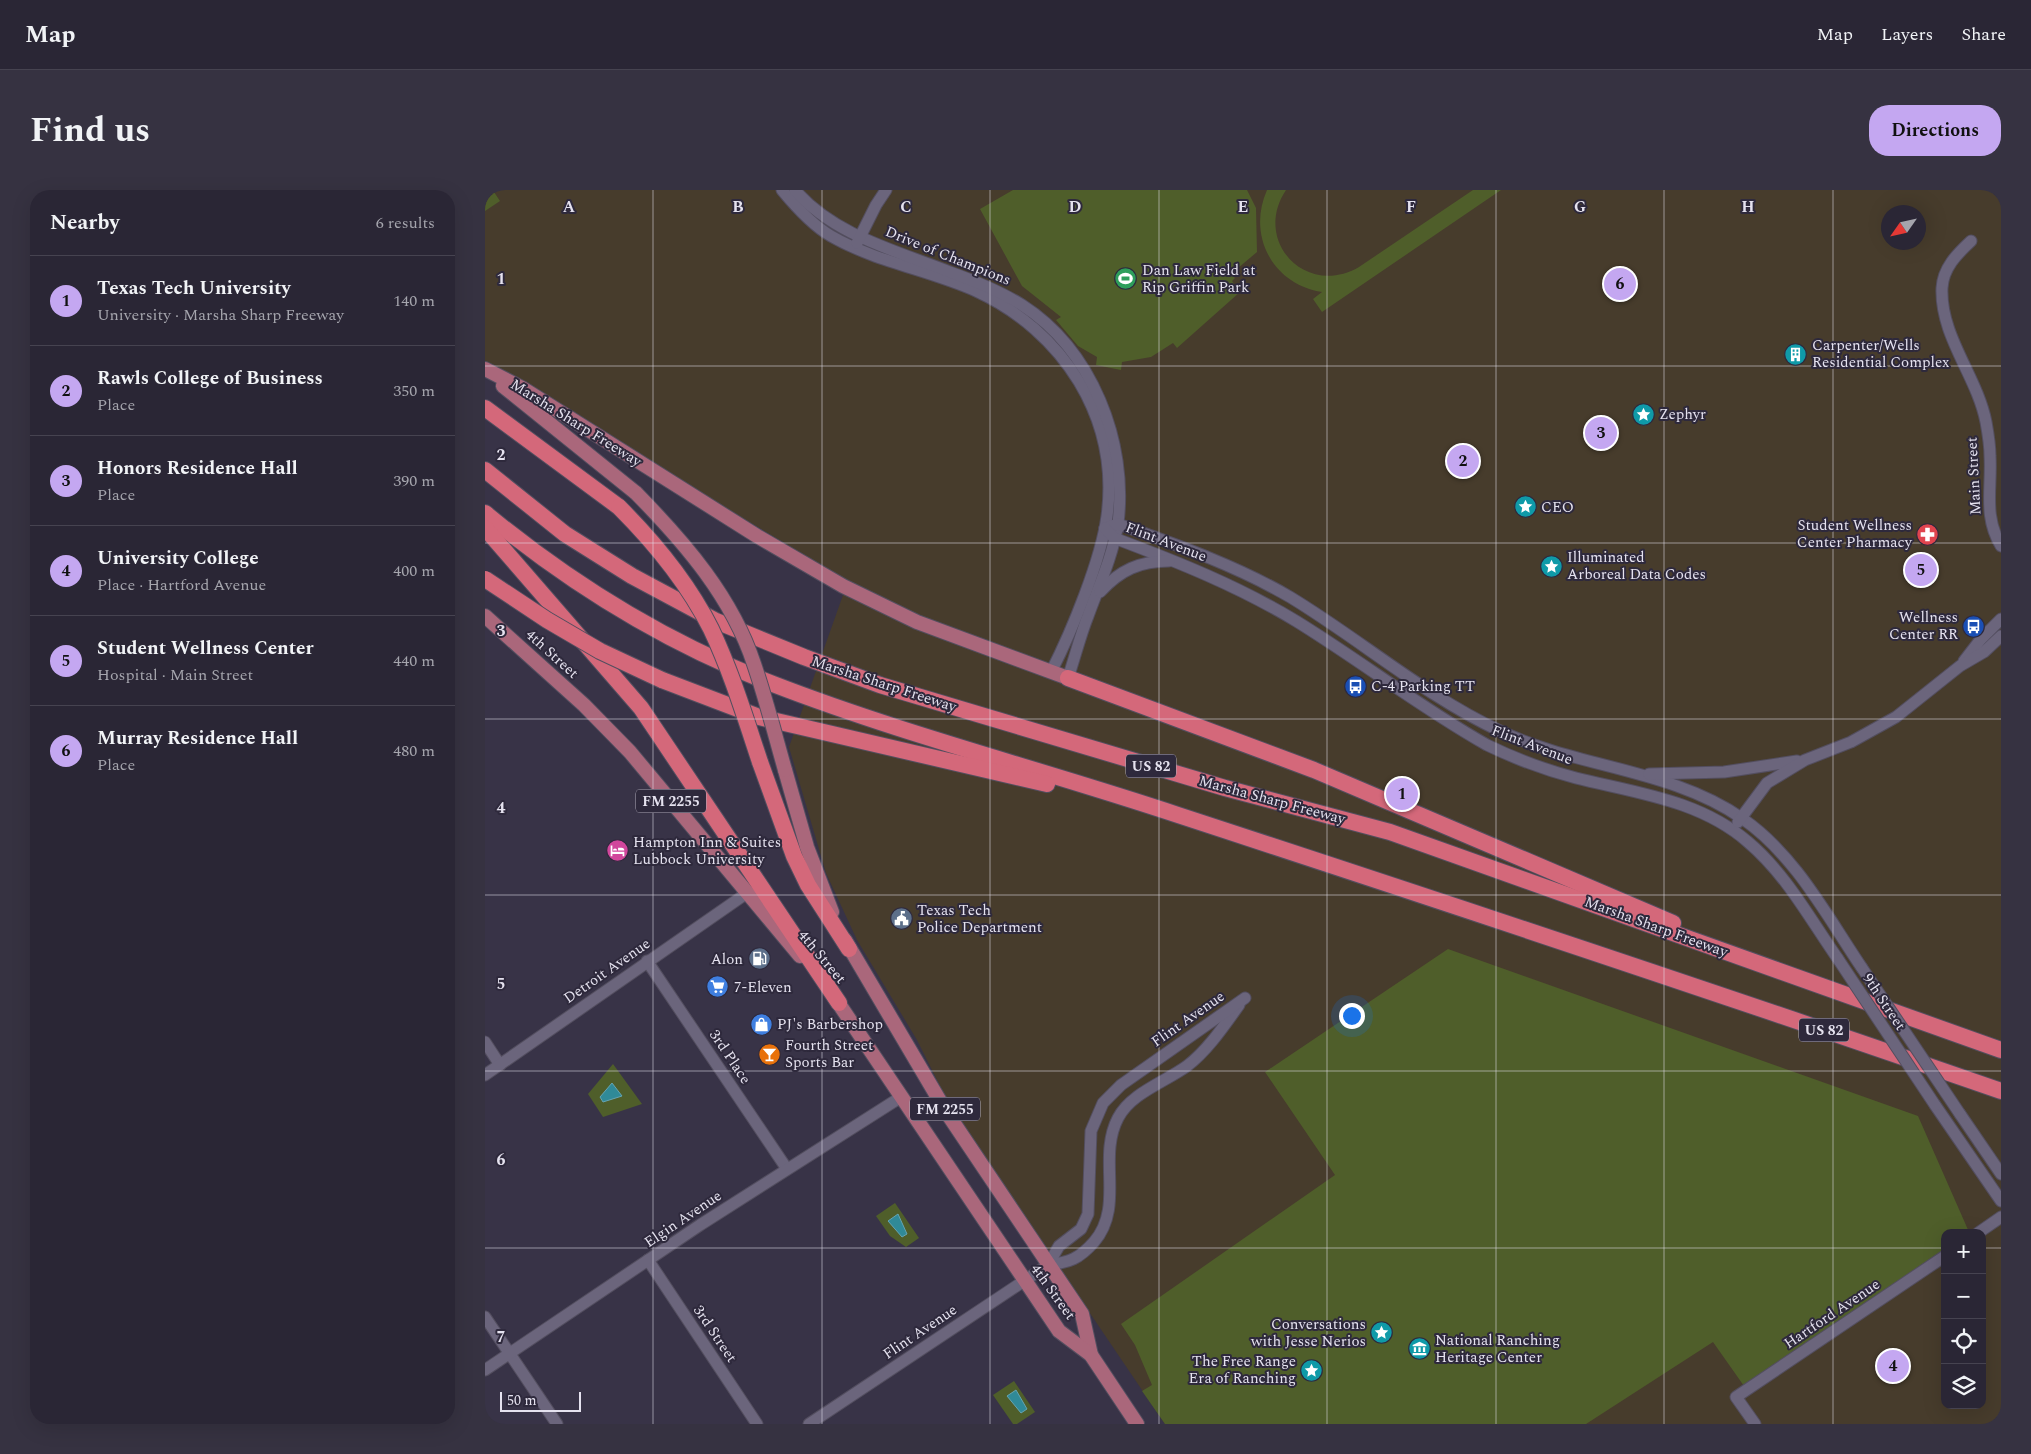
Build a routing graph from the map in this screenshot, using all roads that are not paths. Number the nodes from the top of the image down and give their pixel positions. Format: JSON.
{"nodes":[{"id":1,"x":782,"y":190,"type":"edge"},
{"id":2,"x":795,"y":190,"type":"edge"},
{"id":3,"x":886,"y":190,"type":"edge"},
{"id":4,"x":860,"y":236,"type":"junction"},
{"id":5,"x":1971,"y":241,"type":"dead end"},
{"id":6,"x":856,"y":248,"type":"junction"},
{"id":7,"x":485,"y":370,"type":"edge"},
{"id":8,"x":485,"y":408,"type":"edge"},
{"id":9,"x":485,"y":470,"type":"edge"},
{"id":10,"x":485,"y":513,"type":"edge"},
{"id":11,"x":1117,"y":524,"type":"junction"},
{"id":12,"x":485,"y":528,"type":"edge"},
{"id":13,"x":1105,"y":528,"type":"junction"},
{"id":14,"x":1114,"y":538,"type":"junction"},
{"id":15,"x":2001,"y":546,"type":"edge"},
{"id":16,"x":1176,"y":561,"type":"junction"},
{"id":17,"x":485,"y":579,"type":"edge"},
{"id":18,"x":1095,"y":597,"type":"junction"},
{"id":19,"x":485,"y":616,"type":"edge"},
{"id":20,"x":2001,"y":619,"type":"edge"},
{"id":21,"x":2001,"y":636,"type":"edge"},
{"id":22,"x":1960,"y":666,"type":"junction"},
{"id":23,"x":1051,"y":672,"type":"junction"},
{"id":24,"x":1068,"y":678,"type":"junction"},
{"id":25,"x":1805,"y":760,"type":"junction"},
{"id":26,"x":1632,"y":774,"type":"junction"},
{"id":27,"x":1163,"y":810,"type":"junction"},
{"id":28,"x":1741,"y":818,"type":"junction"},
{"id":29,"x":1732,"y":829,"type":"junction"},
{"id":30,"x":747,"y":893,"type":"junction"},
{"id":31,"x":849,"y":949,"type":"junction"},
{"id":32,"x":647,"y":962,"type":"junction"},
{"id":33,"x":1849,"y":997,"type":"junction"},
{"id":34,"x":839,"y":1003,"type":"junction"},
{"id":35,"x":485,"y":1042,"type":"edge"},
{"id":36,"x":2001,"y":1050,"type":"edge"},
{"id":37,"x":500,"y":1065,"type":"junction"},
{"id":38,"x":485,"y":1075,"type":"edge"},
{"id":39,"x":2001,"y":1091,"type":"edge"},
{"id":40,"x":901,"y":1097,"type":"junction"},
{"id":41,"x":787,"y":1169,"type":"junction"},
{"id":42,"x":2001,"y":1174,"type":"edge"},
{"id":43,"x":2001,"y":1201,"type":"edge"},
{"id":44,"x":2001,"y":1217,"type":"edge"},
{"id":45,"x":1984,"y":1229,"type":"edge"},
{"id":46,"x":1941,"y":1259,"type":"edge"},
{"id":47,"x":648,"y":1260,"type":"junction"},
{"id":48,"x":1048,"y":1265,"type":"junction"},
{"id":49,"x":1024,"y":1281,"type":"junction"},
{"id":50,"x":485,"y":1317,"type":"edge"},
{"id":51,"x":509,"y":1354,"type":"junction"},
{"id":52,"x":1091,"y":1354,"type":"junction"},
{"id":53,"x":485,"y":1370,"type":"edge"},
{"id":54,"x":557,"y":1424,"type":"edge"},
{"id":55,"x":757,"y":1424,"type":"edge"},
{"id":56,"x":809,"y":1424,"type":"edge"},
{"id":57,"x":1137,"y":1424,"type":"edge"},
{"id":58,"x":1755,"y":1424,"type":"edge"}],
"edges":[{"from":1,"to":6,"type":"street","name":"Drive of Champions"},
{"from":2,"to":4,"type":"street","name":"Drive of Champions"},
{"from":3,"to":4,"type":"street"},
{"from":4,"to":6,"type":"street"},
{"from":4,"to":11,"type":"street","name":"Drive of Champions"},
{"from":5,"to":15,"type":"street","name":"Main Street"},
{"from":6,"to":13,"type":"street","name":"Drive of Champions"},
{"from":7,"to":23,"type":"main road","name":"Marsha Sharp Freeway"},
{"from":7,"to":31,"type":"main road","number":"FM 2255","bridge":true},
{"from":8,"to":31,"type":"highway","bridge":true},
{"from":9,"to":33,"type":"highway","name":"Marsha Sharp Freeway","number":"US 82"},
{"from":10,"to":27,"type":"highway","number":"US 82"},
{"from":11,"to":13,"type":"street","name":"Flint Avenue"},
{"from":11,"to":14,"type":"street","name":"Drive of Champions"},
{"from":11,"to":26,"type":"street","name":"Flint Avenue"},
{"from":12,"to":34,"type":"highway"},
{"from":13,"to":14,"type":"street","name":"Flint Avenue"},
{"from":13,"to":23,"type":"street","name":"Drive of Champions"},
{"from":14,"to":16,"type":"street","name":"Flint Avenue"},
{"from":14,"to":18,"type":"street","name":"Drive of Champions"},
{"from":16,"to":18,"type":"street"},
{"from":16,"to":29,"type":"street","name":"Flint Avenue"},
{"from":17,"to":27,"type":"highway","bridge":true},
{"from":18,"to":24,"type":"street","name":"Drive of Champions"},
{"from":19,"to":30,"type":"main road","name":"4th Street","number":"FM 2255"},
{"from":20,"to":22,"type":"street","name":"Flint Avenue"},
{"from":21,"to":22,"type":"street","name":"Flint Avenue"},
{"from":22,"to":25,"type":"street","name":"Flint Avenue"},
{"from":23,"to":24,"type":"main road","name":"Marsha Sharp Freeway"},
{"from":24,"to":33,"type":"highway"},
{"from":25,"to":26,"type":"street","name":"Flint Avenue"},
{"from":25,"to":28,"type":"street","name":"Flint Avenue"},
{"from":26,"to":28,"type":"street","name":"Flint Avenue"},
{"from":27,"to":39,"type":"highway","number":"US 82"},
{"from":28,"to":29,"type":"street","name":"Flint Avenue"},
{"from":28,"to":42,"type":"street","name":"9th Street","bridge":true},
{"from":29,"to":43,"type":"street","name":"9th Street","bridge":true},
{"from":30,"to":32,"type":"street","name":"Detroit Avenue"},
{"from":30,"to":34,"type":"main road","name":"4th Street","number":"FM 2255"},
{"from":31,"to":48,"type":"main road","name":"4th Street","number":"FM 2255"},
{"from":32,"to":37,"type":"street","name":"Detroit Avenue"},
{"from":32,"to":41,"type":"street","name":"3rd Place"},
{"from":33,"to":36,"type":"highway","name":"Marsha Sharp Freeway","number":"US 82"},
{"from":34,"to":40,"type":"main road","name":"4th Street","number":"FM 2255"},
{"from":35,"to":37,"type":"street"},
{"from":37,"to":38,"type":"street","name":"Detroit Avenue"},
{"from":40,"to":41,"type":"street","name":"Elgin Avenue"},
{"from":40,"to":49,"type":"main road","name":"4th Street","number":"FM 2255"},
{"from":41,"to":47,"type":"street","name":"Elgin Avenue"},
{"from":44,"to":45,"type":"street"},
{"from":46,"to":58,"type":"street","name":"Hartford Avenue"},
{"from":47,"to":51,"type":"street","name":"Elgin Avenue"},
{"from":47,"to":55,"type":"street","name":"3rd Street"},
{"from":48,"to":48,"type":"street","name":"Flint Avenue"},
{"from":48,"to":49,"type":"street","name":"Flint Avenue"},
{"from":48,"to":52,"type":"main road","name":"4th Street","number":"FM 2255"},
{"from":49,"to":52,"type":"main road","name":"4th Street","number":"FM 2255"},
{"from":49,"to":56,"type":"street","name":"Flint Avenue"},
{"from":50,"to":51,"type":"street"},
{"from":51,"to":53,"type":"street","name":"Elgin Avenue"},
{"from":51,"to":54,"type":"street"},
{"from":52,"to":57,"type":"main road","name":"4th Street","number":"FM 2255"}]}
